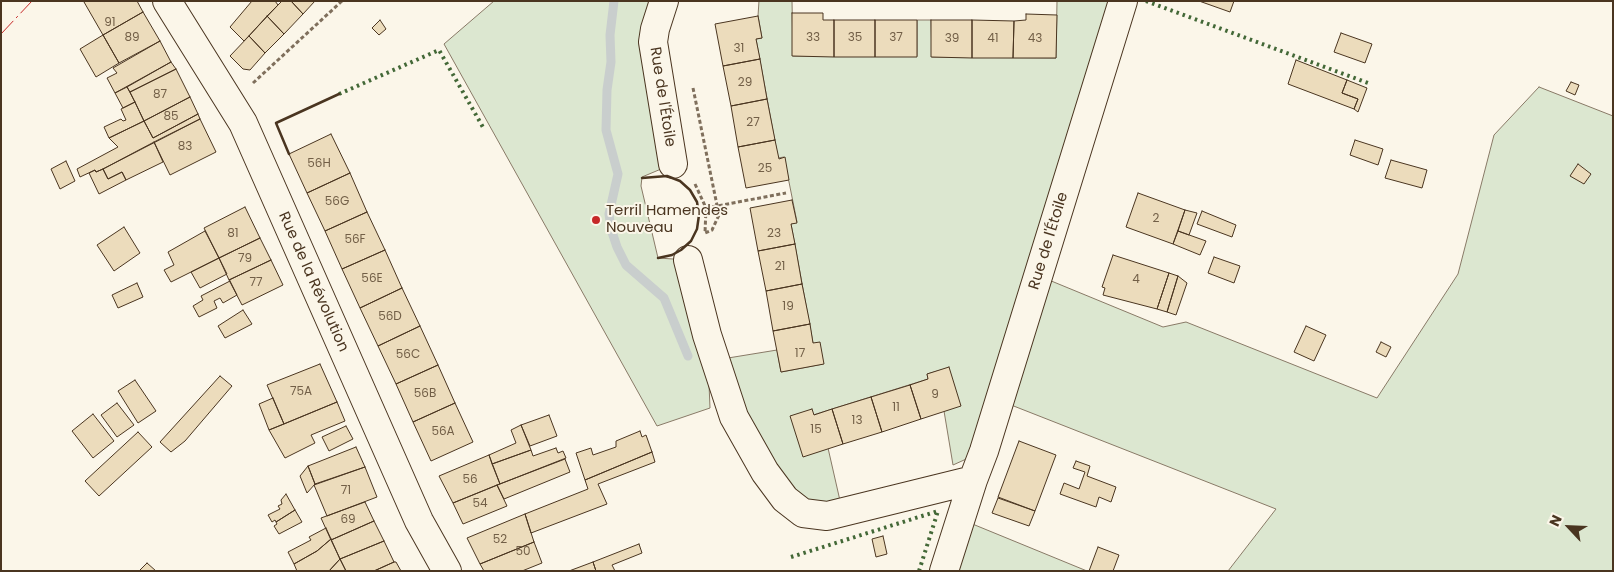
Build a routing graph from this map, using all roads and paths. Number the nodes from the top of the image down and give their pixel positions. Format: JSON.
{"nodes":[{"id":1,"x":167,"y":1,"type":"edge"},
{"id":2,"x":342,"y":1,"type":"edge"},
{"id":3,"x":664,"y":1,"type":"edge"},
{"id":4,"x":1123,"y":1,"type":"edge"},
{"id":5,"x":692,"y":84,"type":"dead end"},
{"id":6,"x":230,"y":103,"type":"junction"},
{"id":7,"x":673,"y":164,"type":"joint"},
{"id":8,"x":786,"y":193,"type":"dead end"},
{"id":9,"x":718,"y":206,"type":"junction"},
{"id":10,"x":706,"y":208,"type":"junction"},
{"id":11,"x":705,"y":233,"type":"junction"},
{"id":12,"x":688,"y":260,"type":"joint"},
{"id":13,"x":973,"y":480,"type":"junction"},
{"id":14,"x":447,"y":571,"type":"edge"},
{"id":15,"x":944,"y":571,"type":"edge"}],
"edges":[{"from":1,"to":6,"type":"street","name":"Rue de la Révolution"},
{"from":2,"to":6,"type":"path"},
{"from":3,"to":7,"type":"street","name":"Rue de l'Étoile"},
{"from":4,"to":13,"type":"street","name":"Rue de l'Étoile"},
{"from":5,"to":9,"type":"path"},
{"from":6,"to":14,"type":"street","name":"Rue de la Révolution"},
{"from":7,"to":10,"type":"path"},
{"from":8,"to":9,"type":"path"},
{"from":9,"to":10,"type":"path"},
{"from":9,"to":11,"type":"path"},
{"from":10,"to":11,"type":"path"},
{"from":11,"to":12,"type":"path"},
{"from":12,"to":13,"type":"street"},
{"from":13,"to":15,"type":"street","name":"Rue de l'Étoile"}]}
